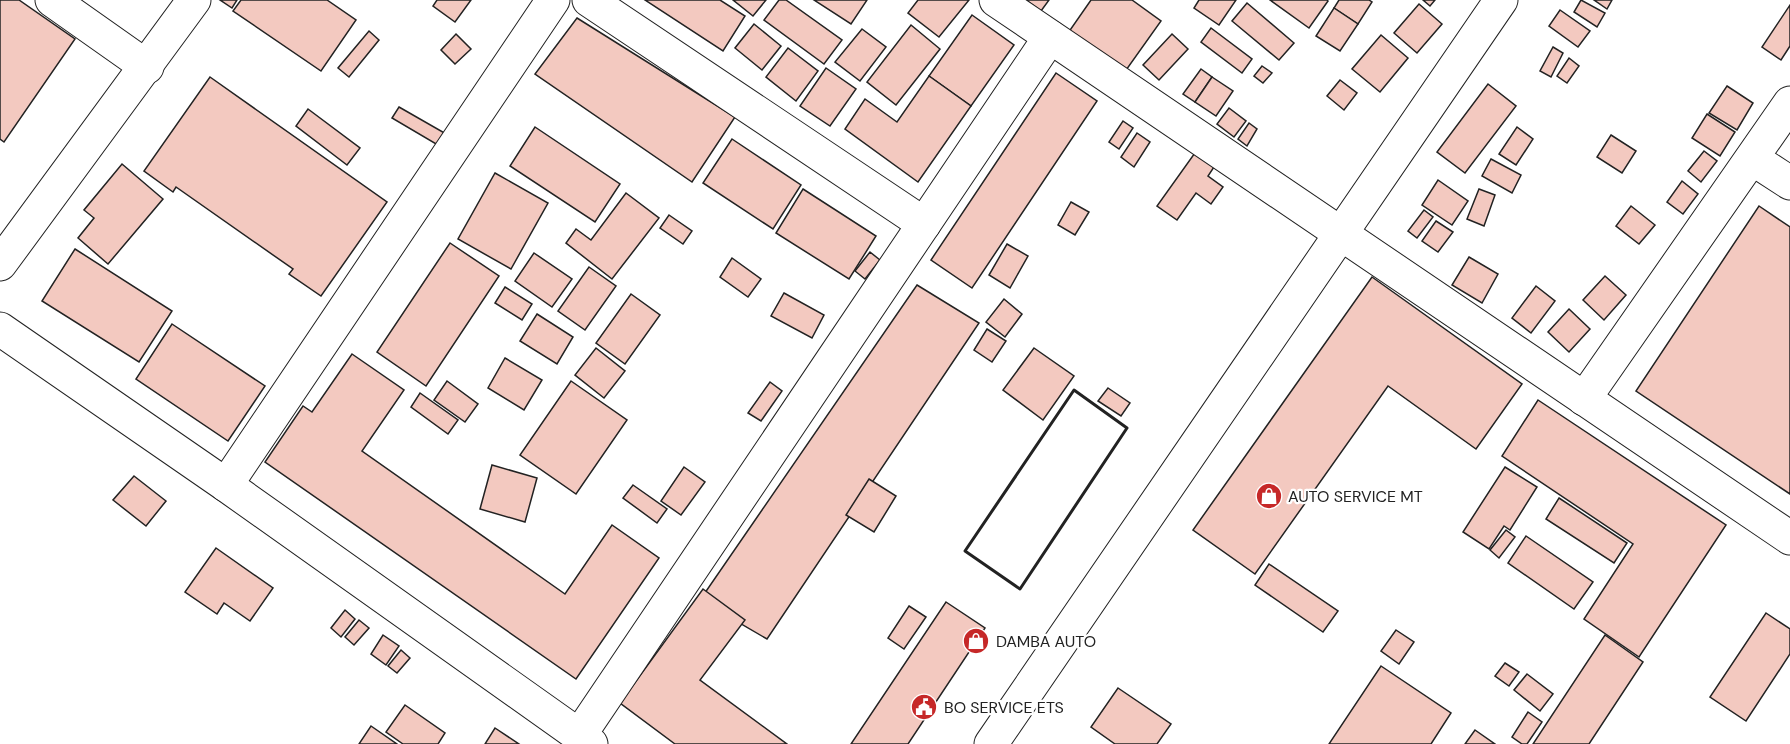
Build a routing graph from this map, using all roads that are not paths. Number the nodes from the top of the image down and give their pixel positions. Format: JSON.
{"nodes":[{"id":1,"x":52,"y":0,"type":"edge"},
{"id":2,"x":194,"y":0,"type":"edge"},
{"id":3,"x":553,"y":0,"type":"edge"},
{"id":4,"x":589,"y":0,"type":"edge"},
{"id":5,"x":996,"y":0,"type":"edge"},
{"id":6,"x":1501,"y":0,"type":"edge"},
{"id":7,"x":1050,"y":37,"type":"junction"},
{"id":8,"x":147,"y":67,"type":"junction"},
{"id":9,"x":1790,"y":103,"type":"edge"},
{"id":10,"x":1753,"y":159,"type":"junction"},
{"id":11,"x":1790,"y":183,"type":"edge"},
{"id":12,"x":924,"y":224,"type":"junction"},
{"id":13,"x":1340,"y":233,"type":"junction"},
{"id":14,"x":0,"y":264,"type":"edge"},
{"id":15,"x":0,"y":329,"type":"edge"},
{"id":16,"x":1584,"y":399,"type":"junction"},
{"id":17,"x":226,"y":485,"type":"junction"},
{"id":18,"x":1790,"y":538,"type":"edge"},
{"id":19,"x":585,"y":740,"type":"edge"},
{"id":20,"x":991,"y":744,"type":"edge"}],
"edges":[{"from":1,"to":8,"type":"street"},
{"from":2,"to":8,"type":"street"},
{"from":3,"to":17,"type":"street"},
{"from":4,"to":12,"type":"street"},
{"from":5,"to":7,"type":"street"},
{"from":6,"to":13,"type":"street"},
{"from":7,"to":12,"type":"street"},
{"from":7,"to":13,"type":"street"},
{"from":8,"to":14,"type":"street"},
{"from":9,"to":10,"type":"street"},
{"from":10,"to":11,"type":"street"},
{"from":10,"to":16,"type":"street"},
{"from":12,"to":19,"type":"street"},
{"from":13,"to":16,"type":"street"},
{"from":13,"to":20,"type":"street"},
{"from":15,"to":17,"type":"street"},
{"from":16,"to":18,"type":"street"},
{"from":17,"to":19,"type":"street"}]}
